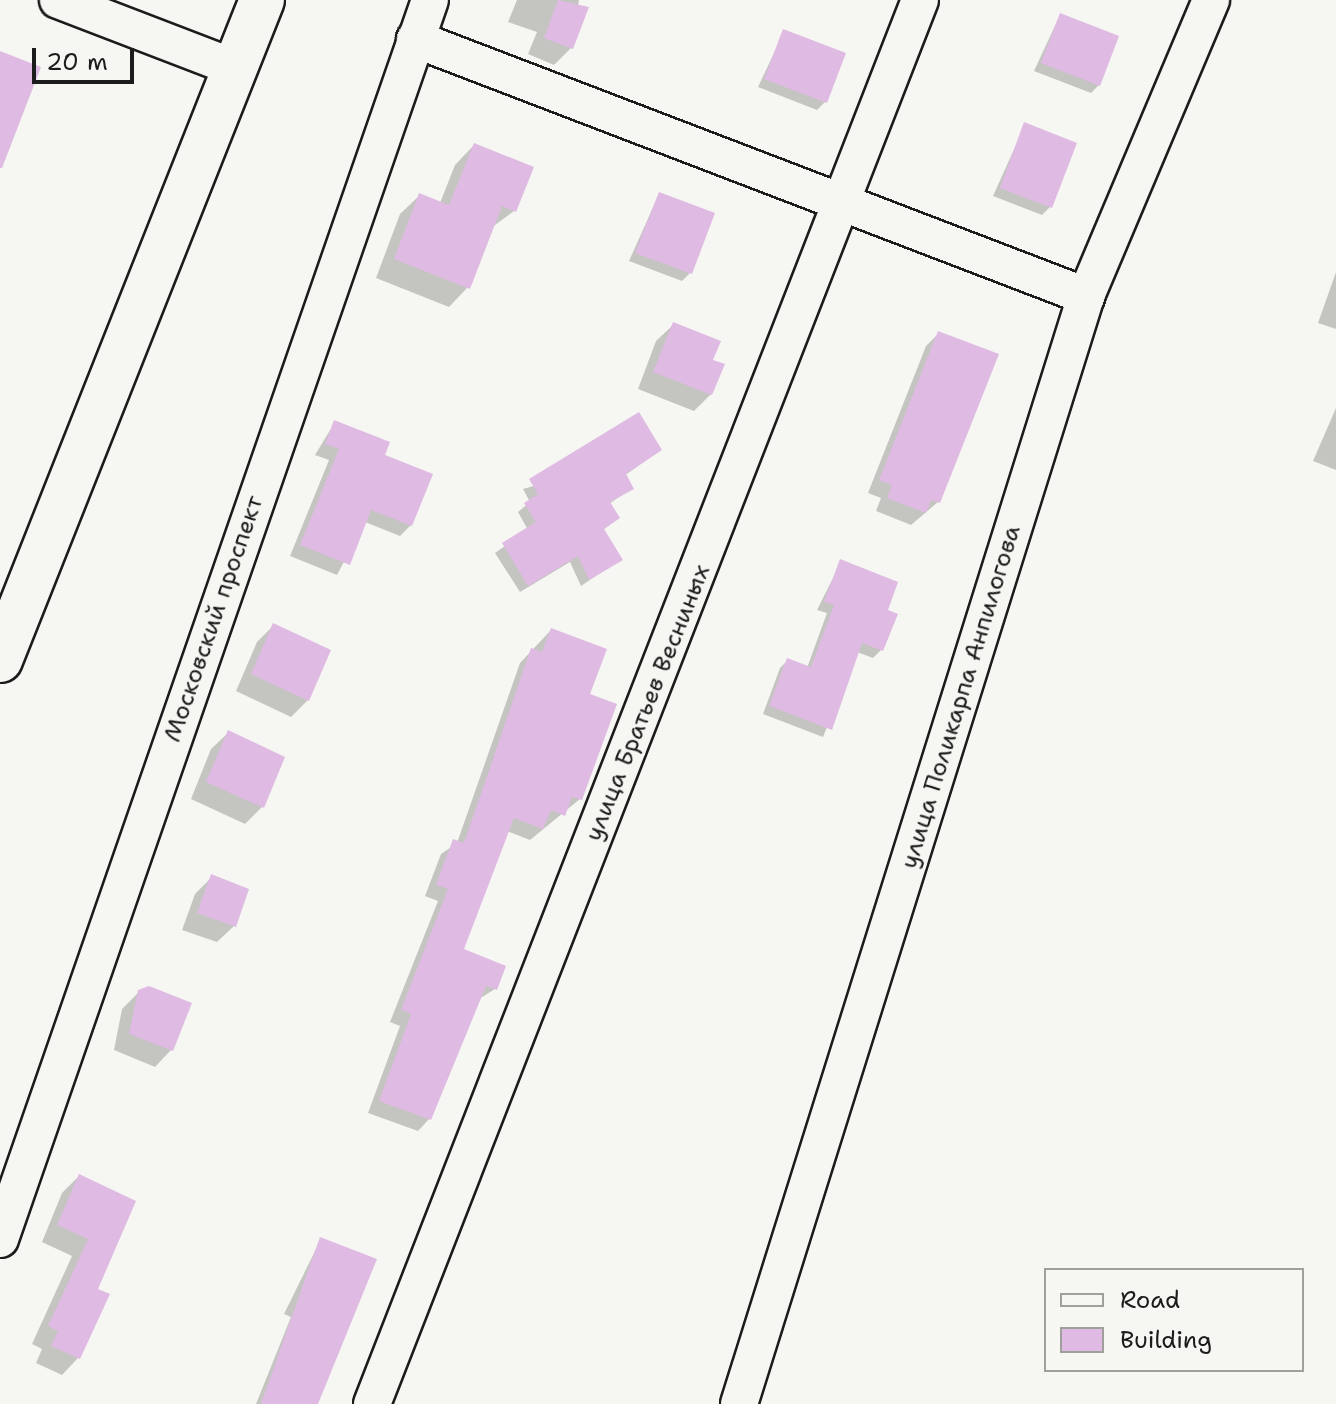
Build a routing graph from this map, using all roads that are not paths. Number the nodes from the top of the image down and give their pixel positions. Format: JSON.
{"nodes":[{"id":1,"x":58,"y":0,"type":"edge"},
{"id":2,"x":262,"y":0,"type":"edge"},
{"id":3,"x":430,"y":0,"type":"edge"},
{"id":4,"x":920,"y":0,"type":"edge"},
{"id":5,"x":1211,"y":0,"type":"edge"},
{"id":6,"x":415,"y":39,"type":"junction"},
{"id":7,"x":235,"y":68,"type":"junction"},
{"id":8,"x":845,"y":204,"type":"junction"},
{"id":9,"x":1086,"y":296,"type":"junction"},
{"id":10,"x":0,"y":660,"type":"edge"},
{"id":11,"x":0,"y":1239,"type":"edge"},
{"id":12,"x":372,"y":1404,"type":"edge"},
{"id":13,"x":739,"y":1404,"type":"edge"}],
"edges":[{"from":1,"to":7,"type":"street"},
{"from":2,"to":7,"type":"main road"},
{"from":3,"to":6,"type":"street","name":"Московский проспект"},
{"from":4,"to":8,"type":"street","name":"улица Братьев Весниных"},
{"from":5,"to":9,"type":"street","name":"улица Поликарпа Анпилогова"},
{"from":6,"to":8,"type":"street"},
{"from":6,"to":11,"type":"street","name":"Московский проспект"},
{"from":7,"to":10,"type":"main road"},
{"from":8,"to":9,"type":"street"},
{"from":8,"to":12,"type":"street","name":"улица Братьев Весниных"},
{"from":9,"to":13,"type":"street","name":"улица Поликарпа Анпилогова"}]}
